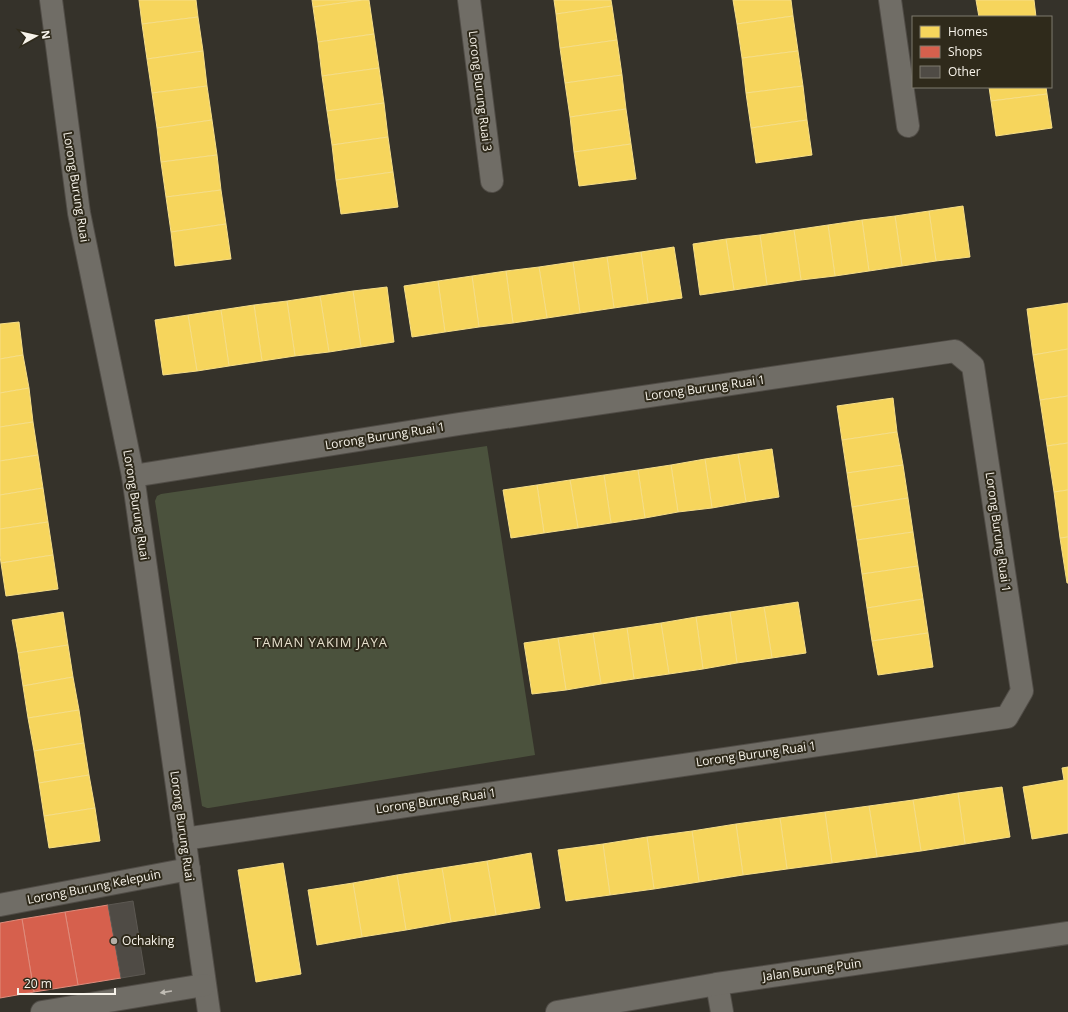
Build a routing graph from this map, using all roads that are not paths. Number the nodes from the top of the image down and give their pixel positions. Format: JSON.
{"nodes":[{"id":1,"x":51,"y":0,"type":"edge"},
{"id":2,"x":468,"y":0,"type":"edge"},
{"id":3,"x":890,"y":0,"type":"edge"},
{"id":4,"x":908,"y":126,"type":"dead end"},
{"id":5,"x":492,"y":181,"type":"dead end"},
{"id":6,"x":133,"y":476,"type":"junction"},
{"id":7,"x":184,"y":839,"type":"junction"},
{"id":8,"x":189,"y":869,"type":"junction"},
{"id":9,"x":0,"y":905,"type":"edge"},
{"id":10,"x":1068,"y":933,"type":"edge"},
{"id":11,"x":717,"y":984,"type":"junction"},
{"id":12,"x":204,"y":985,"type":"junction"},
{"id":13,"x":42,"y":1012,"type":"edge"},
{"id":14,"x":209,"y":1012,"type":"edge"},
{"id":15,"x":557,"y":1012,"type":"edge"},
{"id":16,"x":722,"y":1012,"type":"edge"}],
"edges":[{"from":1,"to":6,"type":"street","name":"Lorong Burung Ruai"},
{"from":2,"to":5,"type":"street","name":"Lorong Burung Ruai 3"},
{"from":3,"to":4,"type":"street"},
{"from":6,"to":7,"type":"street","name":"Lorong Burung Ruai"},
{"from":6,"to":7,"type":"street","name":"Lorong Burung Ruai 1"},
{"from":7,"to":8,"type":"street","name":"Lorong Burung Ruai"},
{"from":8,"to":9,"type":"street","name":"Lorong Burung Kelepuin"},
{"from":8,"to":12,"type":"street","name":"Lorong Burung Ruai"},
{"from":10,"to":11,"type":"street","name":"Jalan Burung Puin"},
{"from":11,"to":15,"type":"street","name":"Jalan Burung Puin"},
{"from":11,"to":16,"type":"street"},
{"from":12,"to":13,"type":"street","one_way":true},
{"from":12,"to":14,"type":"street","name":"Lorong Burung Ruai"}]}
